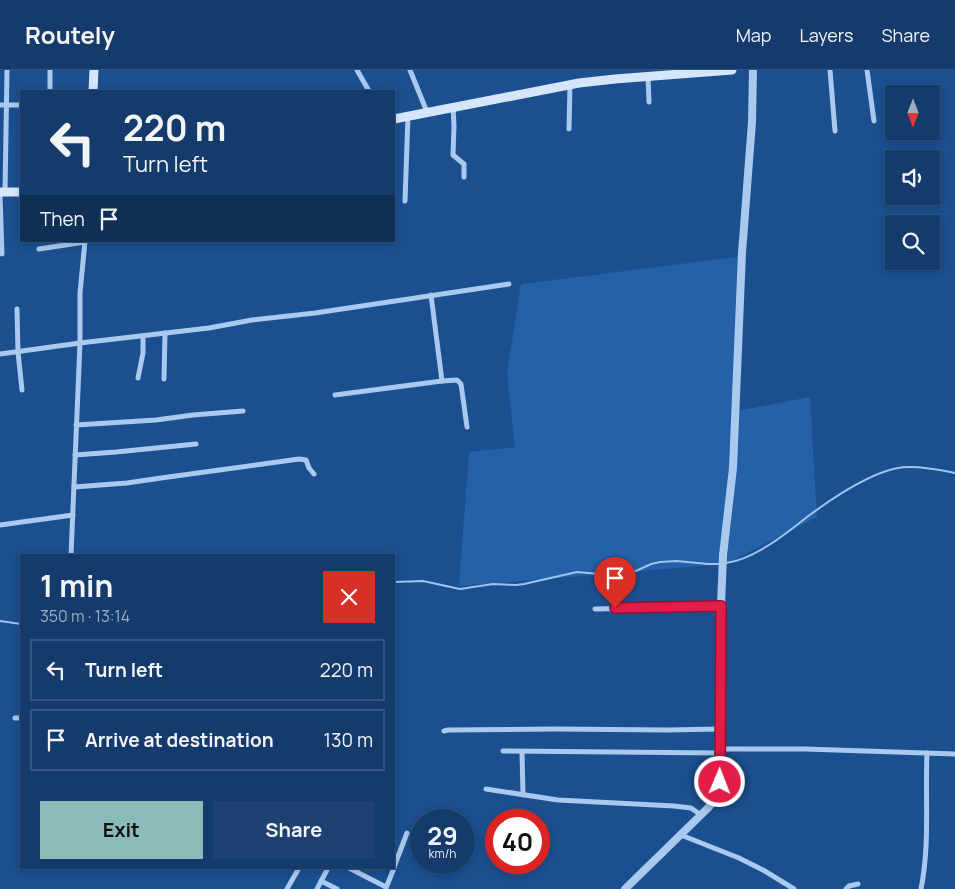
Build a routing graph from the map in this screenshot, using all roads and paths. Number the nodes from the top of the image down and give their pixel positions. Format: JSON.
{"nodes":[{"id":1,"x":7,"y":70,"type":"edge"},
{"id":2,"x":50,"y":70,"type":"edge"},
{"id":3,"x":94,"y":70,"type":"edge"},
{"id":4,"x":357,"y":70,"type":"edge"},
{"id":5,"x":410,"y":70,"type":"edge"},
{"id":6,"x":732,"y":70,"type":"edge"},
{"id":7,"x":753,"y":70,"type":"edge"},
{"id":8,"x":830,"y":70,"type":"edge"},
{"id":9,"x":867,"y":70,"type":"edge"},
{"id":10,"x":648,"y":76,"type":"junction"},
{"id":11,"x":570,"y":85,"type":"junction"},
{"id":12,"x":50,"y":90,"type":"edge"},
{"id":13,"x":93,"y":90,"type":"edge"},
{"id":14,"x":368,"y":90,"type":"edge"},
{"id":15,"x":649,"y":102,"type":"dead end"},
{"id":16,"x":3,"y":105,"type":"edge"},
{"id":17,"x":20,"y":105,"type":"edge"},
{"id":18,"x":453,"y":107,"type":"junction"},
{"id":19,"x":427,"y":112,"type":"junction"},
{"id":20,"x":408,"y":116,"type":"junction"},
{"id":21,"x":395,"y":119,"type":"edge"},
{"id":22,"x":874,"y":121,"type":"dead end"},
{"id":23,"x":569,"y":129,"type":"dead end"},
{"id":24,"x":835,"y":131,"type":"dead end"},
{"id":25,"x":464,"y":177,"type":"dead end"},
{"id":26,"x":20,"y":192,"type":"edge"},
{"id":27,"x":2,"y":194,"type":"edge"},
{"id":28,"x":405,"y":201,"type":"dead end"},
{"id":29,"x":85,"y":242,"type":"edge"},
{"id":30,"x":39,"y":249,"type":"dead end"},
{"id":31,"x":2,"y":254,"type":"dead end"},
{"id":32,"x":510,"y":284,"type":"dead end"},
{"id":33,"x":432,"y":295,"type":"junction"},
{"id":34,"x":17,"y":309,"type":"dead end"},
{"id":35,"x":165,"y":333,"type":"junction"},
{"id":36,"x":144,"y":336,"type":"junction"},
{"id":37,"x":80,"y":343,"type":"junction"},
{"id":38,"x":18,"y":352,"type":"junction"},
{"id":39,"x":0,"y":354,"type":"edge"},
{"id":40,"x":138,"y":378,"type":"dead end"},
{"id":41,"x":164,"y":379,"type":"dead end"},
{"id":42,"x":442,"y":381,"type":"junction"},
{"id":43,"x":22,"y":390,"type":"dead end"},
{"id":44,"x":335,"y":395,"type":"dead end"},
{"id":45,"x":243,"y":411,"type":"dead end"},
{"id":46,"x":76,"y":425,"type":"junction"},
{"id":47,"x":466,"y":427,"type":"dead end"},
{"id":48,"x":196,"y":444,"type":"dead end"},
{"id":49,"x":75,"y":455,"type":"junction"},
{"id":50,"x":314,"y":474,"type":"dead end"},
{"id":51,"x":74,"y":486,"type":"junction"},
{"id":52,"x":72,"y":514,"type":"junction"},
{"id":53,"x":0,"y":525,"type":"edge"},
{"id":54,"x":71,"y":554,"type":"edge"},
{"id":55,"x":721,"y":606,"type":"junction"},
{"id":56,"x":596,"y":609,"type":"dead end"},
{"id":57,"x":720,"y":729,"type":"junction"},
{"id":58,"x":444,"y":731,"type":"dead end"},
{"id":59,"x":720,"y":751,"type":"junction"},
{"id":60,"x":503,"y":752,"type":"dead end"},
{"id":61,"x":522,"y":752,"type":"junction"},
{"id":62,"x":927,"y":753,"type":"junction"},
{"id":63,"x":955,"y":754,"type":"edge"},
{"id":64,"x":486,"y":789,"type":"dead end"},
{"id":65,"x":523,"y":795,"type":"junction"},
{"id":66,"x":701,"y":815,"type":"junction"},
{"id":67,"x":407,"y":833,"type":"dead end"},
{"id":68,"x":680,"y":836,"type":"junction"},
{"id":69,"x":395,"y":864,"type":"edge"},
{"id":70,"x":298,"y":869,"type":"edge"},
{"id":71,"x":327,"y":869,"type":"edge"},
{"id":72,"x":351,"y":869,"type":"edge"},
{"id":73,"x":393,"y":869,"type":"edge"},
{"id":74,"x":321,"y":881,"type":"junction"},
{"id":75,"x":858,"y":884,"type":"dead end"},
{"id":76,"x":386,"y":888,"type":"edge"},
{"id":77,"x":287,"y":889,"type":"edge"},
{"id":78,"x":317,"y":889,"type":"edge"},
{"id":79,"x":337,"y":889,"type":"edge"},
{"id":80,"x":625,"y":889,"type":"edge"},
{"id":81,"x":794,"y":889,"type":"edge"},
{"id":82,"x":846,"y":889,"type":"edge"},
{"id":83,"x":921,"y":889,"type":"edge"}],
"edges":[{"from":1,"to":16,"type":"street"},
{"from":2,"to":12,"type":"street"},
{"from":3,"to":13,"type":"main road"},
{"from":4,"to":14,"type":"street"},
{"from":5,"to":19,"type":"street"},
{"from":6,"to":10,"type":"main road"},
{"from":7,"to":55,"type":"street"},
{"from":8,"to":24,"type":"street"},
{"from":9,"to":22,"type":"street"},
{"from":10,"to":11,"type":"main road"},
{"from":10,"to":15,"type":"street"},
{"from":11,"to":18,"type":"main road"},
{"from":11,"to":23,"type":"street"},
{"from":16,"to":17,"type":"street"},
{"from":16,"to":27,"type":"street"},
{"from":18,"to":19,"type":"main road"},
{"from":18,"to":25,"type":"street"},
{"from":19,"to":20,"type":"main road"},
{"from":20,"to":21,"type":"main road"},
{"from":20,"to":28,"type":"street"},
{"from":26,"to":27,"type":"main road"},
{"from":27,"to":31,"type":"street"},
{"from":29,"to":30,"type":"street"},
{"from":29,"to":37,"type":"street"},
{"from":32,"to":33,"type":"street"},
{"from":33,"to":35,"type":"street"},
{"from":33,"to":42,"type":"street"},
{"from":34,"to":38,"type":"street"},
{"from":35,"to":36,"type":"street"},
{"from":35,"to":41,"type":"street"},
{"from":36,"to":37,"type":"street"},
{"from":36,"to":40,"type":"street"},
{"from":37,"to":38,"type":"street"},
{"from":37,"to":46,"type":"street"},
{"from":38,"to":39,"type":"street"},
{"from":38,"to":43,"type":"street"},
{"from":42,"to":44,"type":"street"},
{"from":42,"to":47,"type":"street"},
{"from":45,"to":46,"type":"street"},
{"from":46,"to":49,"type":"street"},
{"from":48,"to":49,"type":"street"},
{"from":49,"to":51,"type":"street"},
{"from":50,"to":51,"type":"street"},
{"from":51,"to":52,"type":"street"},
{"from":52,"to":53,"type":"street"},
{"from":52,"to":54,"type":"street"},
{"from":55,"to":56,"type":"street"},
{"from":55,"to":57,"type":"street"},
{"from":57,"to":58,"type":"street"},
{"from":57,"to":59,"type":"street"},
{"from":59,"to":61,"type":"street"},
{"from":59,"to":62,"type":"street"},
{"from":59,"to":66,"type":"street"},
{"from":60,"to":61,"type":"street"},
{"from":61,"to":65,"type":"street"},
{"from":62,"to":63,"type":"street"},
{"from":62,"to":83,"type":"street"},
{"from":64,"to":65,"type":"street"},
{"from":65,"to":66,"type":"street"},
{"from":66,"to":68,"type":"street"},
{"from":67,"to":69,"type":"street"},
{"from":68,"to":80,"type":"street"},
{"from":68,"to":81,"type":"street"},
{"from":70,"to":77,"type":"street"},
{"from":71,"to":74,"type":"street"},
{"from":72,"to":76,"type":"street"},
{"from":73,"to":76,"type":"street"},
{"from":74,"to":78,"type":"street"},
{"from":74,"to":79,"type":"street"},
{"from":75,"to":82,"type":"street"}]}
